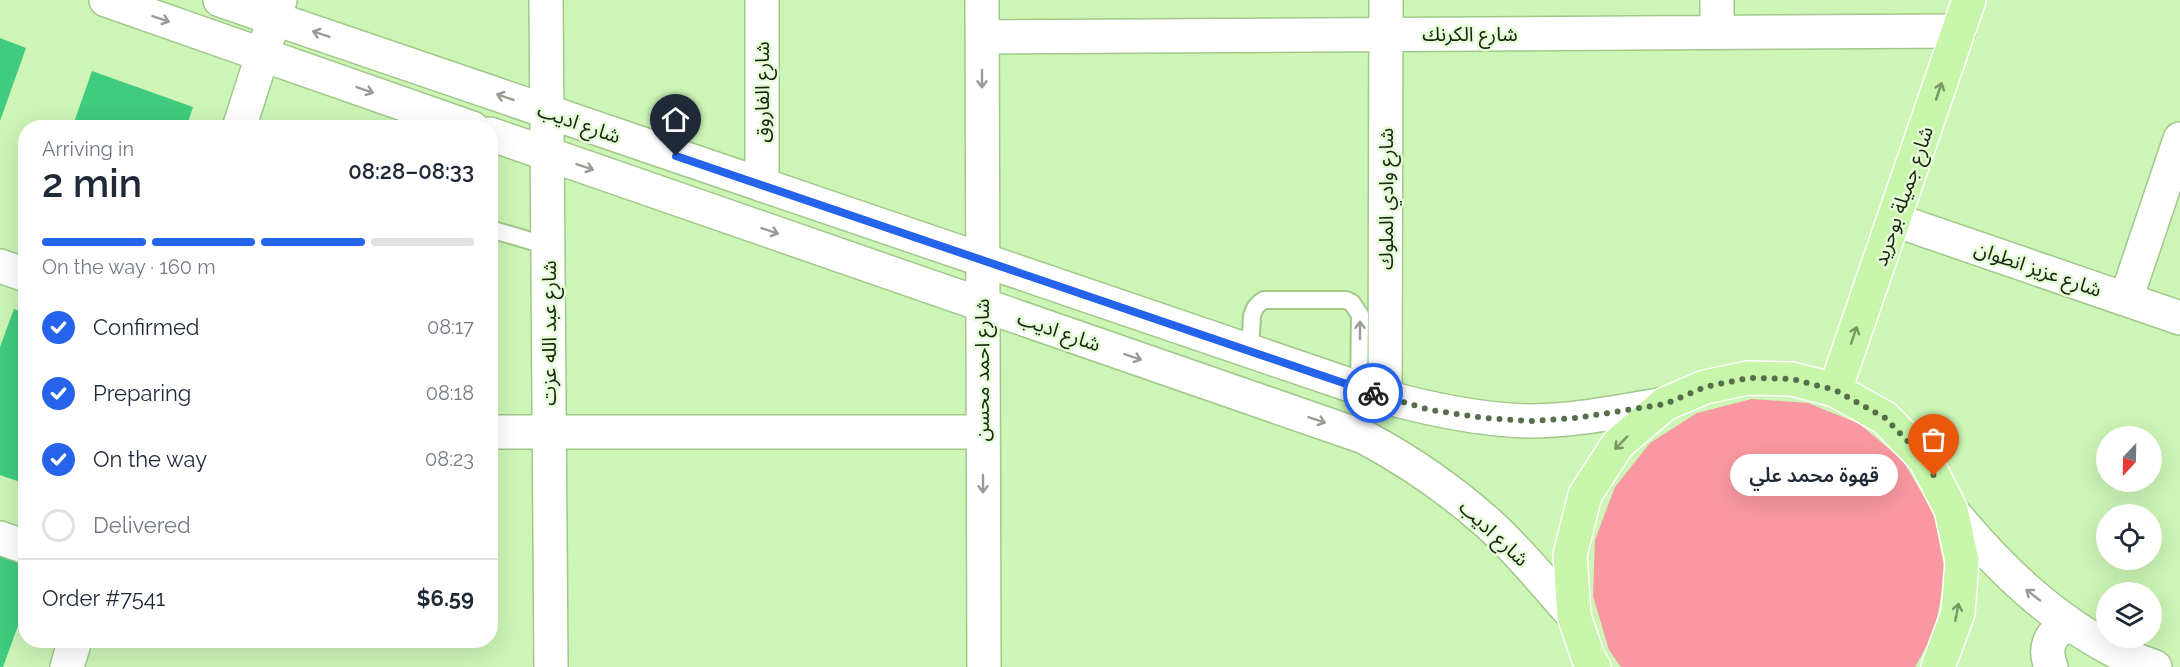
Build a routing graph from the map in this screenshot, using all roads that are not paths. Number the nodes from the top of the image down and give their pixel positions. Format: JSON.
{"nodes":[{"id":1,"x":106,"y":0,"type":"edge"},
{"id":2,"x":220,"y":0,"type":"edge"},
{"id":3,"x":546,"y":0,"type":"edge"},
{"id":4,"x":762,"y":0,"type":"edge"},
{"id":5,"x":982,"y":0,"type":"edge"},
{"id":6,"x":1386,"y":0,"type":"edge"},
{"id":7,"x":1717,"y":0,"type":"edge"},
{"id":8,"x":1969,"y":0,"type":"edge"},
{"id":9,"x":278,"y":9,"type":"edge"},
{"id":10,"x":1959,"y":31,"type":"junction"},
{"id":11,"x":1717,"y":32,"type":"junction"},
{"id":12,"x":1386,"y":34,"type":"junction"},
{"id":13,"x":982,"y":37,"type":"junction"},
{"id":14,"x":262,"y":54,"type":"junction"},
{"id":15,"x":547,"y":112,"type":"junction"},
{"id":16,"x":241,"y":120,"type":"edge"},
{"id":17,"x":443,"y":120,"type":"edge"},
{"id":18,"x":498,"y":137,"type":"edge"},
{"id":19,"x":2180,"y":139,"type":"edge"},
{"id":20,"x":548,"y":154,"type":"junction"},
{"id":21,"x":762,"y":185,"type":"junction"},
{"id":22,"x":1895,"y":220,"type":"junction"},
{"id":23,"x":498,"y":231,"type":"edge"},
{"id":24,"x":548,"y":246,"type":"junction"},
{"id":25,"x":982,"y":260,"type":"junction"},
{"id":26,"x":0,"y":266,"type":"edge"},
{"id":27,"x":18,"y":272,"type":"edge"},
{"id":28,"x":2126,"y":299,"type":"junction"},
{"id":29,"x":982,"y":304,"type":"junction"},
{"id":30,"x":2180,"y":318,"type":"edge"},
{"id":31,"x":1250,"y":352,"type":"junction"},
{"id":32,"x":1835,"y":390,"type":"junction"},
{"id":33,"x":1372,"y":393,"type":"junction"},
{"id":34,"x":1665,"y":404,"type":"junction"},
{"id":35,"x":498,"y":432,"type":"edge"},
{"id":36,"x":550,"y":432,"type":"junction"},
{"id":37,"x":983,"y":432,"type":"junction"},
{"id":38,"x":1951,"y":510,"type":"junction"},
{"id":39,"x":0,"y":538,"type":"edge"},
{"id":40,"x":18,"y":544,"type":"edge"},
{"id":41,"x":1574,"y":616,"type":"junction"},
{"id":42,"x":2070,"y":624,"type":"junction"},
{"id":43,"x":73,"y":648,"type":"edge"},
{"id":44,"x":67,"y":667,"type":"edge"},
{"id":45,"x":552,"y":667,"type":"edge"},
{"id":46,"x":984,"y":667,"type":"edge"},
{"id":47,"x":1594,"y":667,"type":"edge"},
{"id":48,"x":1938,"y":667,"type":"edge"},
{"id":49,"x":2050,"y":667,"type":"edge"},
{"id":50,"x":2155,"y":667,"type":"edge"}],
"edges":[{"from":1,"to":14,"type":"street","one_way":true},
{"from":2,"to":9,"type":"street","name":"شارع اديب"},
{"from":3,"to":15,"type":"street","name":"شارع عبد الله عزت"},
{"from":4,"to":21,"type":"street","name":"شارع الفاروق"},
{"from":5,"to":13,"type":"street","name":"شارع احمد محسن"},
{"from":6,"to":12,"type":"street","name":"شارع وادي الملوك"},
{"from":7,"to":11,"type":"street"},
{"from":8,"to":10,"type":"main road","name":"شارع جميلة بوحريد"},
{"from":9,"to":14,"type":"street"},
{"from":15,"to":9,"type":"street","name":"شارع اديب","one_way":true},
{"from":10,"to":11,"type":"street","name":"شارع الكرنك"},
{"from":22,"to":10,"type":"main road","name":"شارع جميلة بوحريد","one_way":true},
{"from":11,"to":12,"type":"street","name":"شارع الكرنك"},
{"from":12,"to":13,"type":"street","name":"شارع الكرنك"},
{"from":12,"to":33,"type":"street","name":"شارع وادي الملوك"},
{"from":13,"to":25,"type":"street","name":"شارع احمد محسن","one_way":true},
{"from":14,"to":16,"type":"street"},
{"from":14,"to":17,"type":"street","one_way":true},
{"from":15,"to":20,"type":"street","name":"شارع عبد الله عزت"},
{"from":15,"to":21,"type":"street","name":"شارع اديب"},
{"from":18,"to":20,"type":"street","name":"شارع اديب"},
{"from":19,"to":28,"type":"street"},
{"from":20,"to":24,"type":"street","name":"شارع عبد الله عزت"},
{"from":20,"to":29,"type":"street","name":"شارع اديب","one_way":true},
{"from":21,"to":25,"type":"street","name":"شارع اديب"},
{"from":22,"to":28,"type":"street","name":"شارع عزيز انطوان"},
{"from":32,"to":22,"type":"main road","name":"شارع جميلة بوحريد","one_way":true},
{"from":23,"to":24,"type":"lane"},
{"from":24,"to":36,"type":"street","name":"شارع عبد الله عزت"},
{"from":25,"to":29,"type":"street","name":"شارع احمد محسن"},
{"from":25,"to":31,"type":"street","name":"شارع اديب"},
{"from":26,"to":27,"type":"street"},
{"from":28,"to":30,"type":"street","name":"شارع عزيز انطوان"},
{"from":29,"to":37,"type":"street","name":"شارع احمد محسن"},
{"from":29,"to":41,"type":"street","name":"شارع اديب","one_way":true},
{"from":31,"to":33,"type":"street","name":"شارع اديب"},
{"from":33,"to":31,"type":"lane","one_way":true},
{"from":32,"to":34,"type":"main road"},
{"from":32,"to":38,"type":"main road"},
{"from":33,"to":34,"type":"street","name":"شارع اديب"},
{"from":34,"to":41,"type":"main road","one_way":true},
{"from":35,"to":36,"type":"street"},
{"from":36,"to":37,"type":"street"},
{"from":36,"to":45,"type":"street","name":"شارع عبد الله عزت"},
{"from":37,"to":46,"type":"street","name":"شارع احمد محسن","one_way":true},
{"from":42,"to":38,"type":"street","one_way":true},
{"from":48,"to":38,"type":"main road","one_way":true},
{"from":39,"to":40,"type":"street"},
{"from":41,"to":47,"type":"main road"},
{"from":42,"to":49,"type":"street"},
{"from":42,"to":50,"type":"street"},
{"from":43,"to":44,"type":"street"}]}
